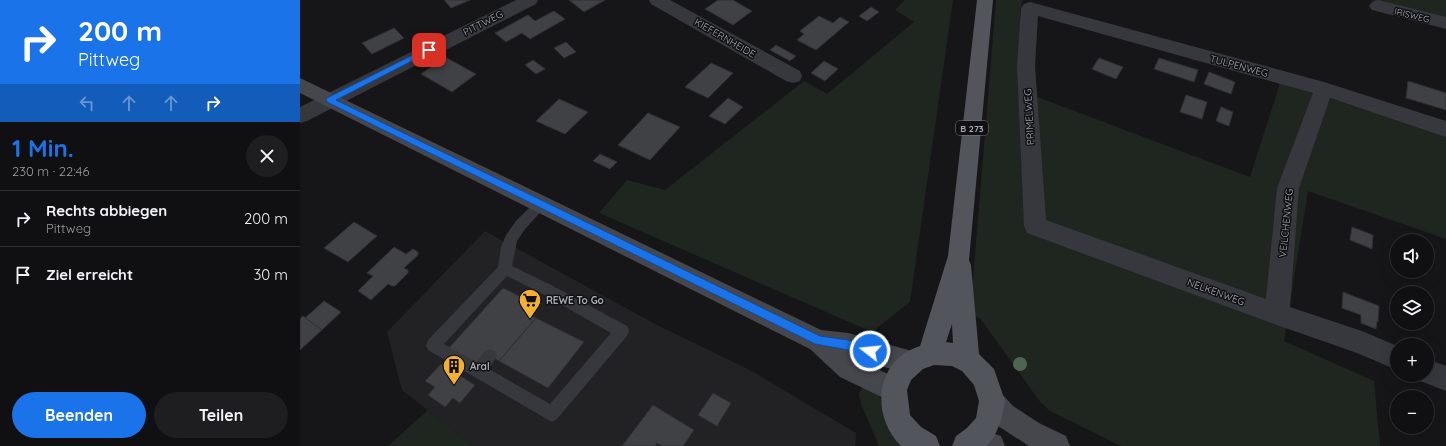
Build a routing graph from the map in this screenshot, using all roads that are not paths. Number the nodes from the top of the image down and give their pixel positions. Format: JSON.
{"nodes":[{"id":1,"x":530,"y":0,"type":"edge"},
{"id":2,"x":657,"y":0,"type":"edge"},
{"id":3,"x":985,"y":0,"type":"edge"},
{"id":4,"x":1378,"y":6,"type":"dead end"},
{"id":5,"x":1030,"y":8,"type":"joint"},
{"id":6,"x":1446,"y":23,"type":"edge"},
{"id":7,"x":793,"y":76,"type":"dead end"},
{"id":8,"x":300,"y":85,"type":"edge"},
{"id":9,"x":1324,"y":89,"type":"junction"},
{"id":10,"x":330,"y":100,"type":"junction"},
{"id":11,"x":300,"y":116,"type":"edge"},
{"id":12,"x":1446,"y":129,"type":"edge"},
{"id":13,"x":542,"y":204,"type":"junction"},
{"id":14,"x":1035,"y":226,"type":"joint"},
{"id":15,"x":959,"y":256,"type":"junction"},
{"id":16,"x":505,"y":269,"type":"junction"},
{"id":17,"x":1277,"y":314,"type":"junction"},
{"id":18,"x":819,"y":341,"type":"junction"},
{"id":19,"x":1390,"y":355,"type":"edge"},
{"id":20,"x":490,"y":356,"type":"dead end"},
{"id":21,"x":920,"y":358,"type":"junction"},
{"id":22,"x":967,"y":360,"type":"junction"},
{"id":23,"x":478,"y":371,"type":"junction"},
{"id":24,"x":1434,"y":374,"type":"edge"},
{"id":25,"x":1446,"y":379,"type":"edge"},
{"id":26,"x":894,"y":390,"type":"junction"},
{"id":27,"x":992,"y":402,"type":"junction"},
{"id":28,"x":921,"y":445,"type":"edge"},
{"id":29,"x":982,"y":445,"type":"edge"},
{"id":30,"x":1056,"y":446,"type":"edge"}],
"edges":[{"from":1,"to":10,"type":"street","name":"PITTWEG"},
{"from":2,"to":7,"type":"street","name":"KIEFERNHEIDE"},
{"from":3,"to":15,"type":"main road","number":"B 273"},
{"from":4,"to":6,"type":"street","name":"IRISWEG"},
{"from":5,"to":9,"type":"street","name":"TULPENWEG"},
{"from":5,"to":14,"type":"street","name":"PRIMELWEG"},
{"from":8,"to":10,"type":"main road"},
{"from":9,"to":12,"type":"street","name":"TULPENWEG"},
{"from":9,"to":17,"type":"street","name":"VEILCHENWEG"},
{"from":10,"to":11,"type":"street","name":"PITTWEG"},
{"from":10,"to":13,"type":"main road"},
{"from":13,"to":16,"type":"lane"},
{"from":13,"to":18,"type":"main road"},
{"from":14,"to":17,"type":"street","name":"NELKENWEG"},
{"from":15,"to":21,"type":"main road","number":"B 273"},
{"from":15,"to":22,"type":"main road","number":"B 273"},
{"from":16,"to":23,"type":"lane"},
{"from":16,"to":23,"type":"lane"},
{"from":17,"to":19,"type":"street","name":"NELKENWEG"},
{"from":18,"to":21,"type":"main road"},
{"from":18,"to":26,"type":"main road"},
{"from":20,"to":23,"type":"lane"},
{"from":21,"to":22,"type":"main road"},
{"from":21,"to":26,"type":"main road"},
{"from":22,"to":27,"type":"main road"},
{"from":24,"to":25,"type":"street"},
{"from":26,"to":28,"type":"main road"},
{"from":27,"to":29,"type":"main road"},
{"from":27,"to":30,"type":"main road"}]}
